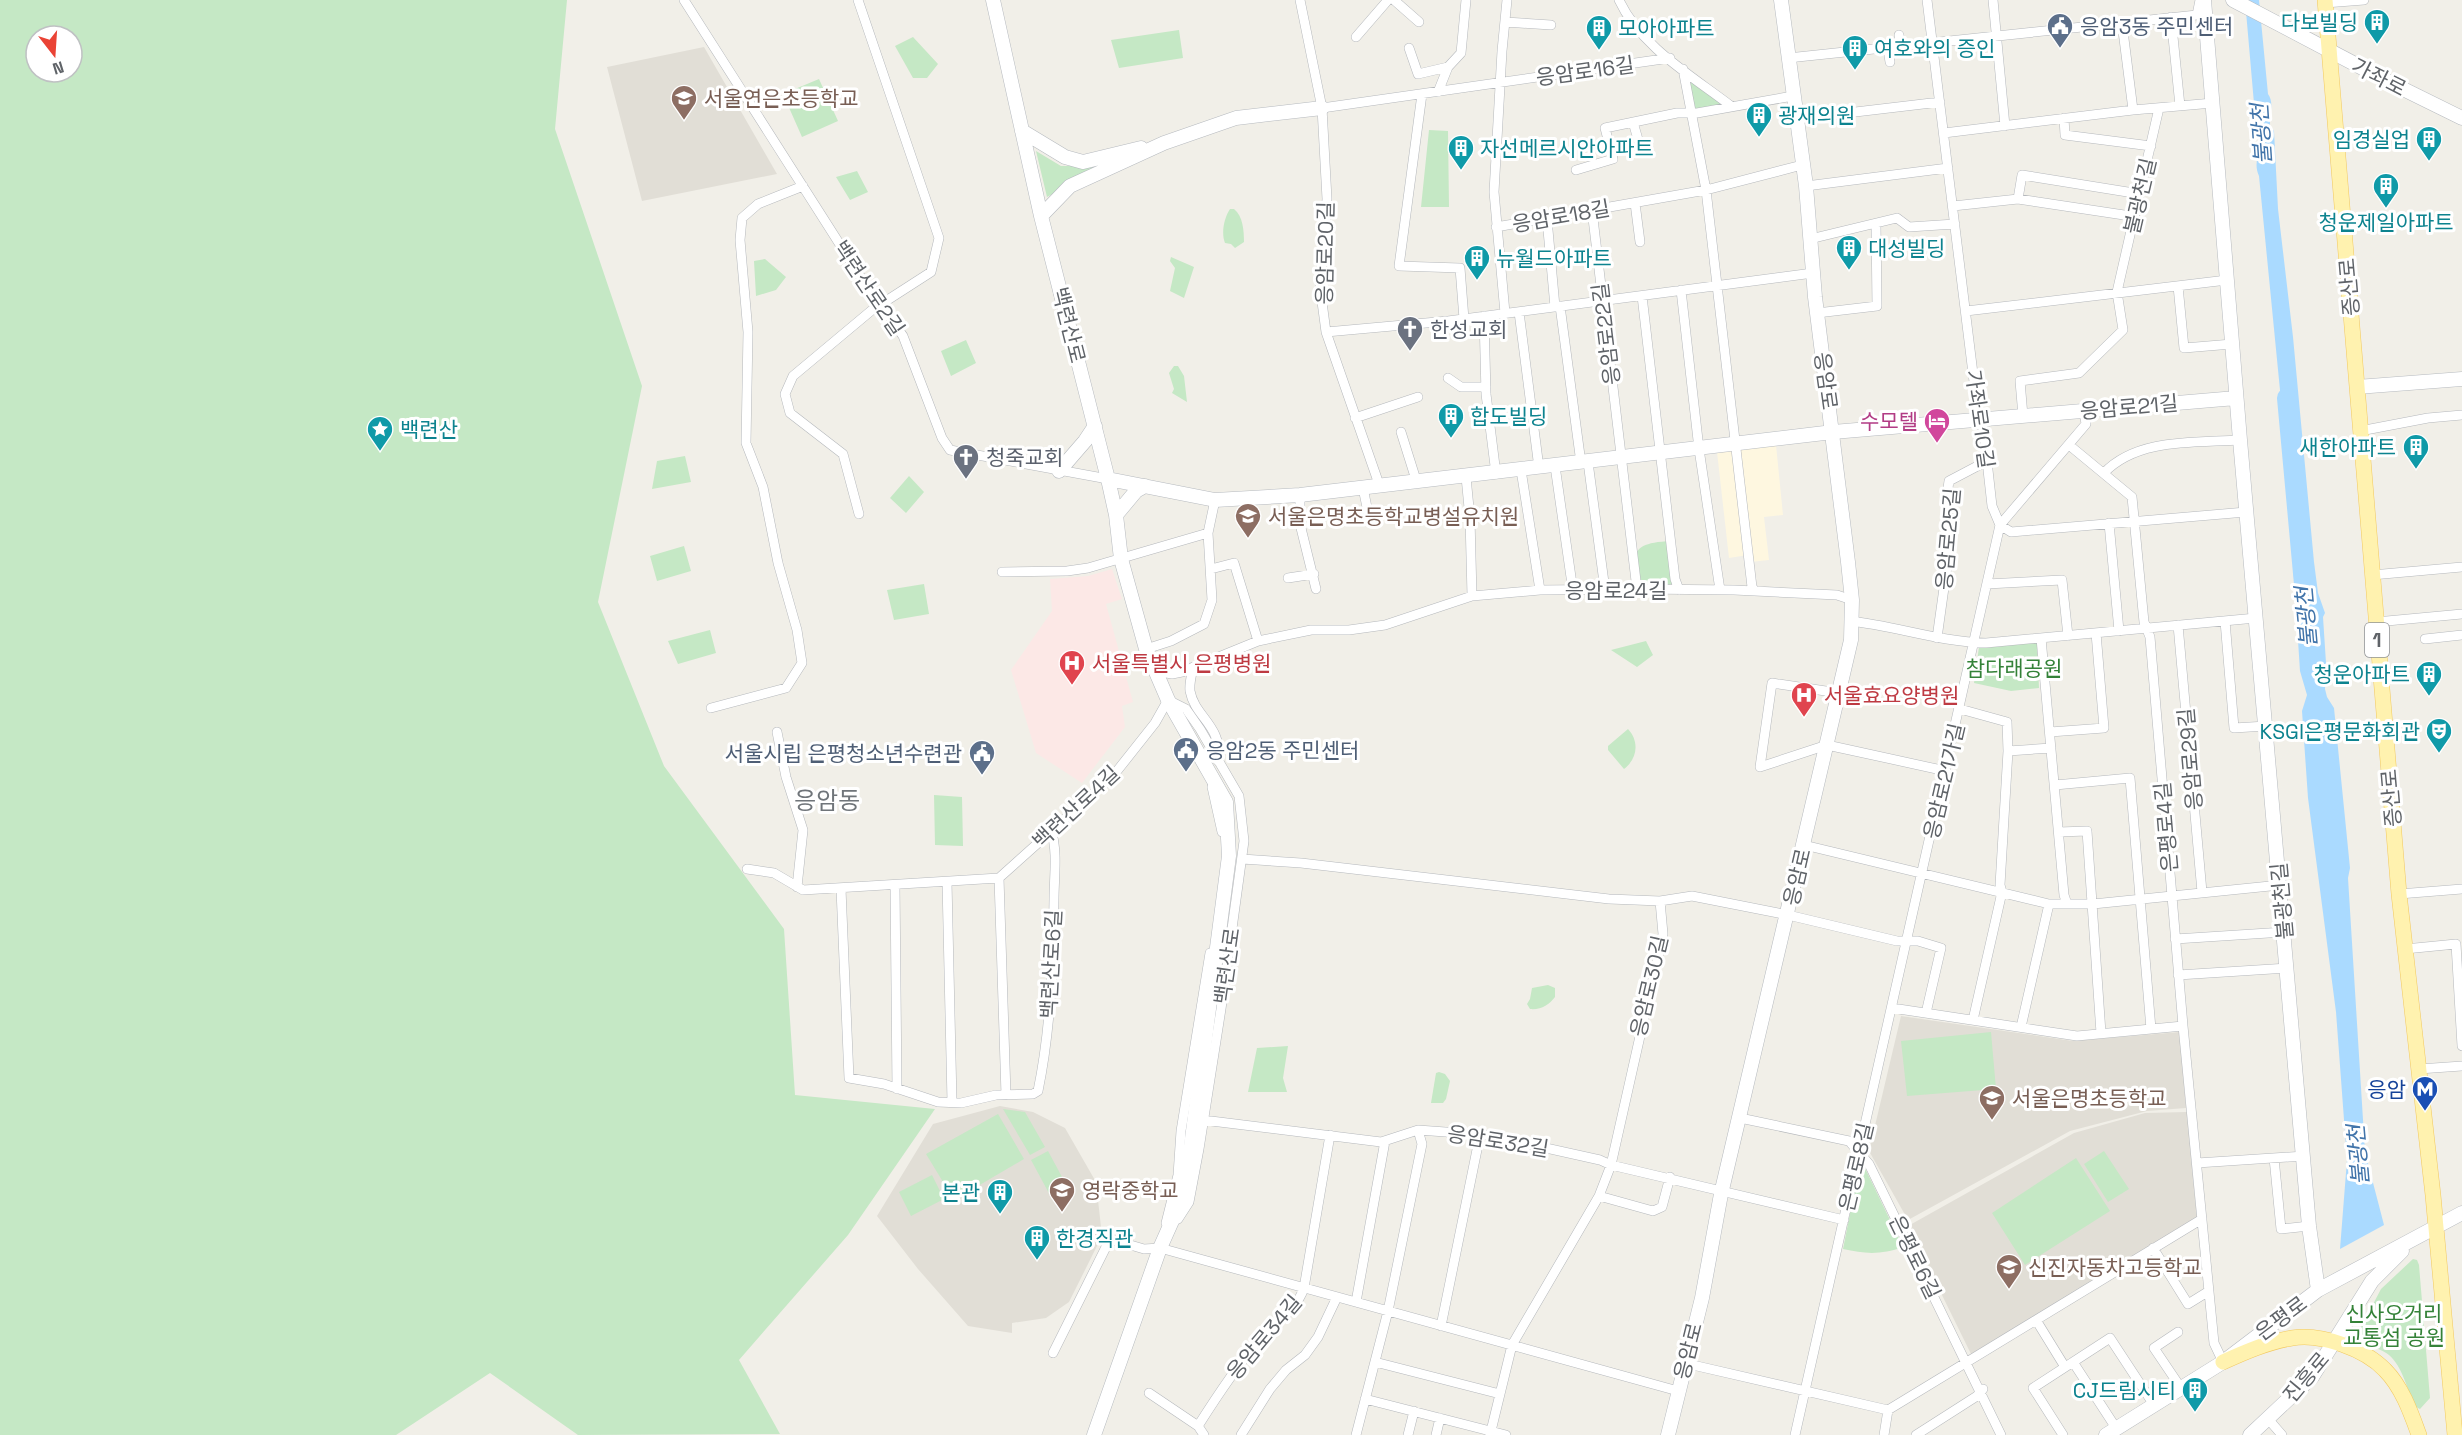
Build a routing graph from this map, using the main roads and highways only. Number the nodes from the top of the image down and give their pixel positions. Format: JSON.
{"nodes":[{"id":1,"x":993,"y":0,"type":"edge"},
{"id":2,"x":1781,"y":0,"type":"edge"},
{"id":3,"x":2202,"y":0,"type":"edge"},
{"id":4,"x":2233,"y":0,"type":"edge"},
{"id":5,"x":2325,"y":2,"type":"edge"},
{"id":6,"x":2330,"y":52,"type":"junction"},
{"id":7,"x":1322,"y":108,"type":"road end"},
{"id":8,"x":2462,"y":118,"type":"edge"},
{"id":9,"x":1022,"y":131,"type":"junction"},
{"id":10,"x":1164,"y":143,"type":"junction"},
{"id":11,"x":1041,"y":216,"type":"junction"},
{"id":12,"x":2462,"y":379,"type":"edge"},
{"id":13,"x":2357,"y":387,"type":"junction"},
{"id":14,"x":2236,"y":398,"type":"junction"},
{"id":15,"x":1095,"y":426,"type":"junction"},
{"id":16,"x":1833,"y":432,"type":"junction"},
{"id":17,"x":1059,"y":471,"type":"road end"},
{"id":18,"x":1108,"y":478,"type":"junction"},
{"id":19,"x":1145,"y":486,"type":"junction"},
{"id":20,"x":1116,"y":515,"type":"junction"},
{"id":21,"x":2462,"y":1213,"type":"edge"},
{"id":22,"x":2436,"y":1227,"type":"junction"},
{"id":23,"x":2318,"y":1290,"type":"junction"},
{"id":24,"x":2336,"y":1341,"type":"junction"},
{"id":25,"x":2223,"y":1362,"type":"junction"},
{"id":26,"x":2111,"y":1432,"type":"edge"},
{"id":27,"x":1094,"y":1435,"type":"edge"},
{"id":28,"x":1668,"y":1435,"type":"edge"},
{"id":29,"x":2250,"y":1435,"type":"edge"},
{"id":30,"x":2419,"y":1435,"type":"edge"},
{"id":31,"x":2455,"y":1435,"type":"edge"}],
"edges":[{"from":1,"to":9,"type":"main road","name":"백련산로"},
{"from":2,"to":16,"type":"main road","name":"응암로"},
{"from":3,"to":14,"type":"main road","name":"불광천길"},
{"from":4,"to":6,"type":"main road","name":"가좌로"},
{"from":5,"to":6,"type":"main road","name":"증산로","number":"1"},
{"from":6,"to":8,"type":"main road","name":"가좌로"},
{"from":6,"to":13,"type":"main road","name":"증산로","number":"1"},
{"from":7,"to":10,"type":"main road"},
{"from":9,"to":10,"type":"main road"},
{"from":9,"to":11,"type":"main road","name":"백련산로"},
{"from":10,"to":11,"type":"main road"},
{"from":11,"to":15,"type":"main road","name":"백련산로"},
{"from":12,"to":13,"type":"main road"},
{"from":13,"to":22,"type":"main road","name":"증산로","number":"1"},
{"from":14,"to":16,"type":"main road","name":"응암로21길"},
{"from":14,"to":23,"type":"main road","name":"불광천길"},
{"from":15,"to":17,"type":"main road"},
{"from":15,"to":18,"type":"main road","name":"백련산로"},
{"from":16,"to":19,"type":"main road"},
{"from":16,"to":28,"type":"main road","name":"응암로"},
{"from":18,"to":19,"type":"main road"},
{"from":18,"to":20,"type":"main road","name":"백련산로"},
{"from":19,"to":20,"type":"main road"},
{"from":20,"to":27,"type":"main road","name":"백련산로"},
{"from":21,"to":22,"type":"main road","name":"은평로"},
{"from":22,"to":23,"type":"main road","name":"은평로"},
{"from":22,"to":24,"type":"main road","name":"진흥로"},
{"from":22,"to":31,"type":"main road","number":"1"},
{"from":23,"to":25,"type":"main road","name":"은평로"},
{"from":24,"to":25,"type":"main road"},
{"from":24,"to":29,"type":"main road","name":"진흥로"},
{"from":24,"to":30,"type":"main road"},
{"from":25,"to":26,"type":"main road","name":"은평로"}]}
